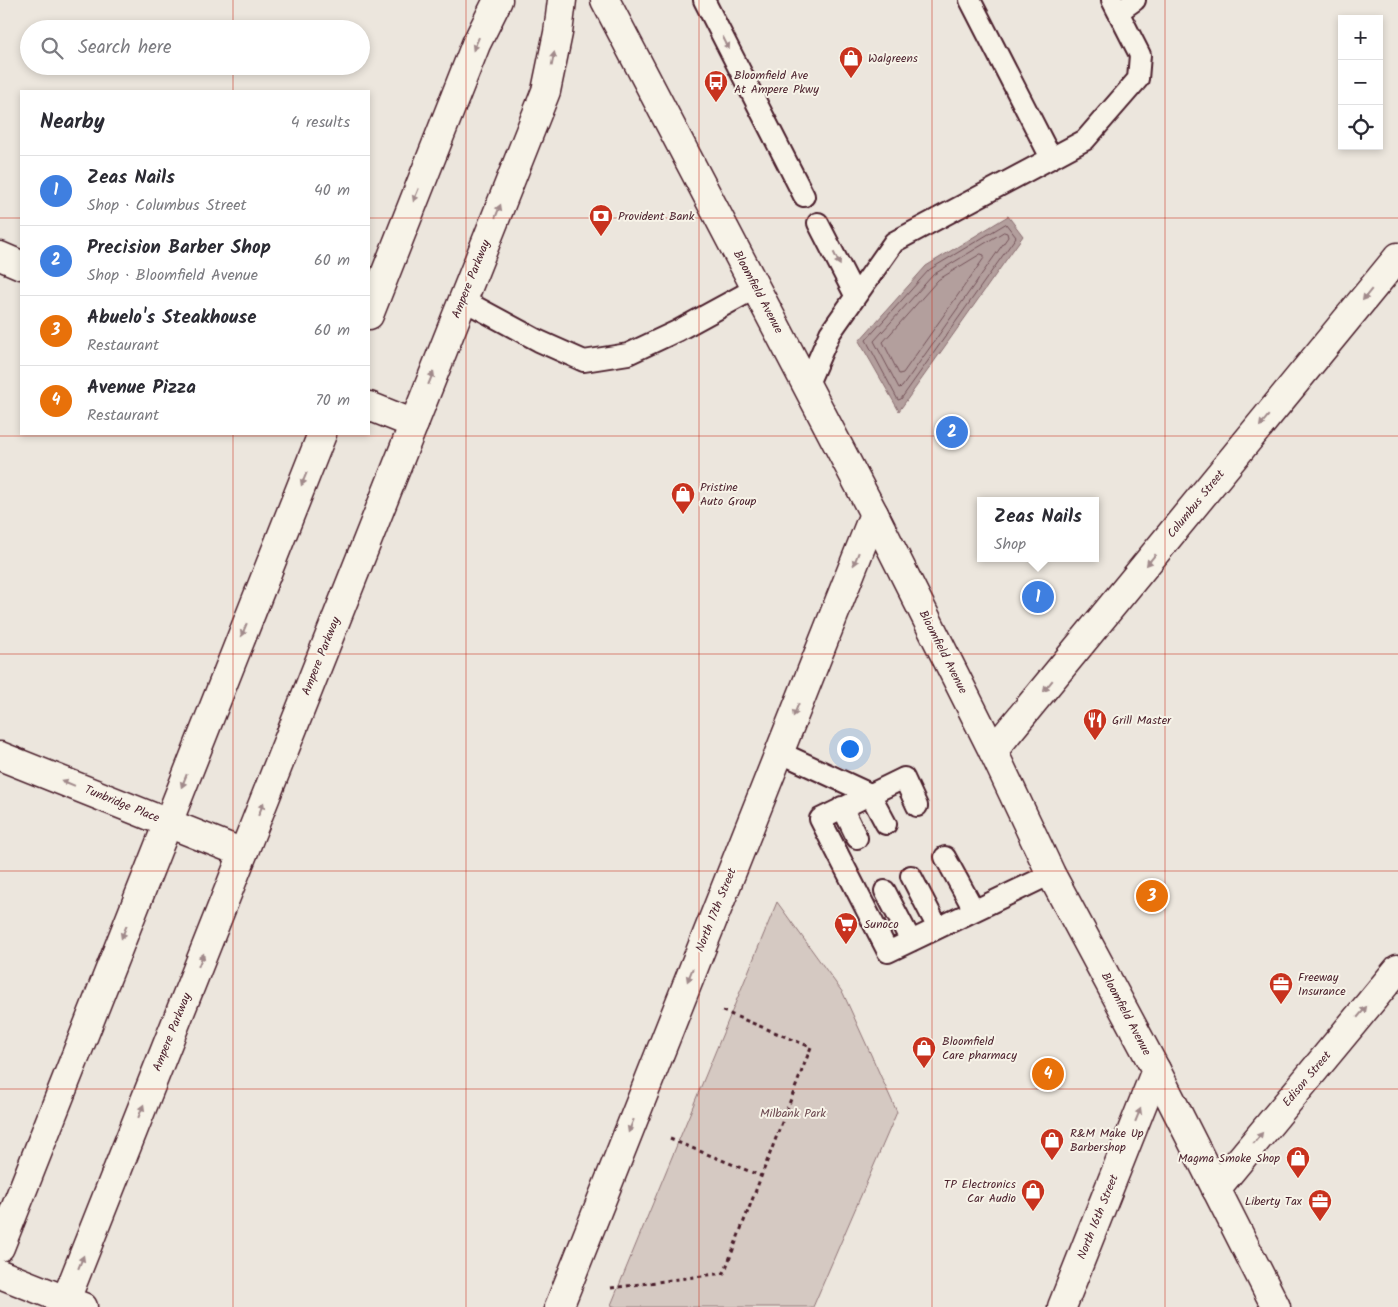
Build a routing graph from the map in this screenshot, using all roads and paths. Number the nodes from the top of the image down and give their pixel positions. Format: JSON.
{"nodes":[{"id":1,"x":498,"y":0,"type":"edge"},
{"id":2,"x":562,"y":0,"type":"edge"},
{"id":3,"x":605,"y":0,"type":"edge"},
{"id":4,"x":704,"y":0,"type":"edge"},
{"id":5,"x":970,"y":0,"type":"edge"},
{"id":6,"x":1135,"y":0,"type":"edge"},
{"id":7,"x":1115,"y":6,"type":"edge"},
{"id":8,"x":1051,"y":158,"type":"junction"},
{"id":9,"x":804,"y":196,"type":"dead end"},
{"id":10,"x":818,"y":223,"type":"dead end"},
{"id":11,"x":0,"y":256,"type":"edge"},
{"id":12,"x":1398,"y":257,"type":"edge"},
{"id":13,"x":20,"y":265,"type":"edge"},
{"id":14,"x":756,"y":288,"type":"junction"},
{"id":15,"x":855,"y":295,"type":"junction"},
{"id":16,"x":462,"y":300,"type":"junction"},
{"id":17,"x":370,"y":312,"type":"edge"},
{"id":18,"x":807,"y":386,"type":"junction"},
{"id":19,"x":370,"y":406,"type":"edge"},
{"id":20,"x":414,"y":424,"type":"junction"},
{"id":21,"x":322,"y":435,"type":"edge"},
{"id":22,"x":874,"y":514,"type":"junction"},
{"id":23,"x":993,"y":751,"type":"junction"},
{"id":24,"x":779,"y":752,"type":"junction"},
{"id":25,"x":0,"y":756,"type":"edge"},
{"id":26,"x":870,"y":794,"type":"junction"},
{"id":27,"x":917,"y":806,"type":"dead end"},
{"id":28,"x":842,"y":807,"type":"junction"},
{"id":29,"x":168,"y":823,"type":"junction"},
{"id":30,"x":886,"y":824,"type":"dead end"},
{"id":31,"x":857,"y":838,"type":"dead end"},
{"id":32,"x":243,"y":853,"type":"junction"},
{"id":33,"x":945,"y":857,"type":"dead end"},
{"id":34,"x":1051,"y":874,"type":"junction"},
{"id":35,"x":911,"y":876,"type":"dead end"},
{"id":36,"x":885,"y":891,"type":"dead end"},
{"id":37,"x":974,"y":910,"type":"junction"},
{"id":38,"x":938,"y":928,"type":"junction"},
{"id":39,"x":911,"y":941,"type":"junction"},
{"id":40,"x":1398,"y":969,"type":"edge"},
{"id":41,"x":720,"y":1010,"type":"dead end"},
{"id":42,"x":1156,"y":1070,"type":"junction"},
{"id":43,"x":670,"y":1139,"type":"dead end"},
{"id":44,"x":761,"y":1176,"type":"junction"},
{"id":45,"x":1216,"y":1189,"type":"junction"},
{"id":46,"x":0,"y":1247,"type":"edge"},
{"id":47,"x":0,"y":1274,"type":"edge"},
{"id":48,"x":610,"y":1288,"type":"dead end"},
{"id":49,"x":70,"y":1305,"type":"edge"},
{"id":50,"x":559,"y":1307,"type":"edge"},
{"id":51,"x":1062,"y":1307,"type":"edge"},
{"id":52,"x":1276,"y":1307,"type":"edge"}],
"edges":[{"from":1,"to":17,"type":"street","one_way":true},
{"from":16,"to":2,"type":"street","name":"Ampere Parkway","one_way":true},
{"from":3,"to":14,"type":"street","name":"Bloomfield Avenue"},
{"from":4,"to":9,"type":"lane","one_way":true},
{"from":5,"to":8,"type":"lane"},
{"from":6,"to":7,"type":"lane"},
{"from":7,"to":8,"type":"lane"},
{"from":8,"to":15,"type":"lane"},
{"from":10,"to":15,"type":"lane","one_way":true},
{"from":11,"to":13,"type":"street"},
{"from":12,"to":23,"type":"street","name":"Columbus Street","one_way":true},
{"from":14,"to":16,"type":"lane"},
{"from":14,"to":18,"type":"street","name":"Bloomfield Avenue"},
{"from":15,"to":18,"type":"lane"},
{"from":20,"to":16,"type":"street","name":"Ampere Parkway","one_way":true},
{"from":18,"to":22,"type":"street","name":"Bloomfield Avenue"},
{"from":19,"to":20,"type":"street"},
{"from":32,"to":20,"type":"street","name":"Ampere Parkway","one_way":true},
{"from":21,"to":29,"type":"street","one_way":true},
{"from":22,"to":23,"type":"street","name":"Bloomfield Avenue"},
{"from":22,"to":24,"type":"street","name":"North 17th Street","one_way":true},
{"from":23,"to":34,"type":"street","name":"Bloomfield Avenue"},
{"from":24,"to":26,"type":"lane"},
{"from":24,"to":50,"type":"street","name":"North 17th Street","one_way":true},
{"from":29,"to":25,"type":"street","name":"Tunbridge Place","one_way":true},
{"from":26,"to":27,"type":"lane"},
{"from":26,"to":28,"type":"lane"},
{"from":26,"to":30,"type":"lane"},
{"from":28,"to":31,"type":"lane"},
{"from":28,"to":39,"type":"lane"},
{"from":29,"to":32,"type":"street","name":"Tunbridge Place"},
{"from":29,"to":46,"type":"street","one_way":true},
{"from":49,"to":32,"type":"street","name":"Ampere Parkway","one_way":true},
{"from":33,"to":37,"type":"lane"},
{"from":34,"to":37,"type":"lane"},
{"from":34,"to":42,"type":"street","name":"Bloomfield Avenue"},
{"from":35,"to":38,"type":"lane"},
{"from":36,"to":39,"type":"lane"},
{"from":37,"to":38,"type":"lane"},
{"from":38,"to":39,"type":"lane"},
{"from":45,"to":40,"type":"street","name":"Edison Street","one_way":true},
{"from":41,"to":44,"type":"path"},
{"from":42,"to":45,"type":"street","name":"Bloomfield Avenue"},
{"from":51,"to":42,"type":"street","name":"North 16th Street","one_way":true},
{"from":43,"to":44,"type":"path"},
{"from":44,"to":48,"type":"path"},
{"from":45,"to":52,"type":"street","name":"Bloomfield Avenue"},
{"from":47,"to":49,"type":"street"}]}
